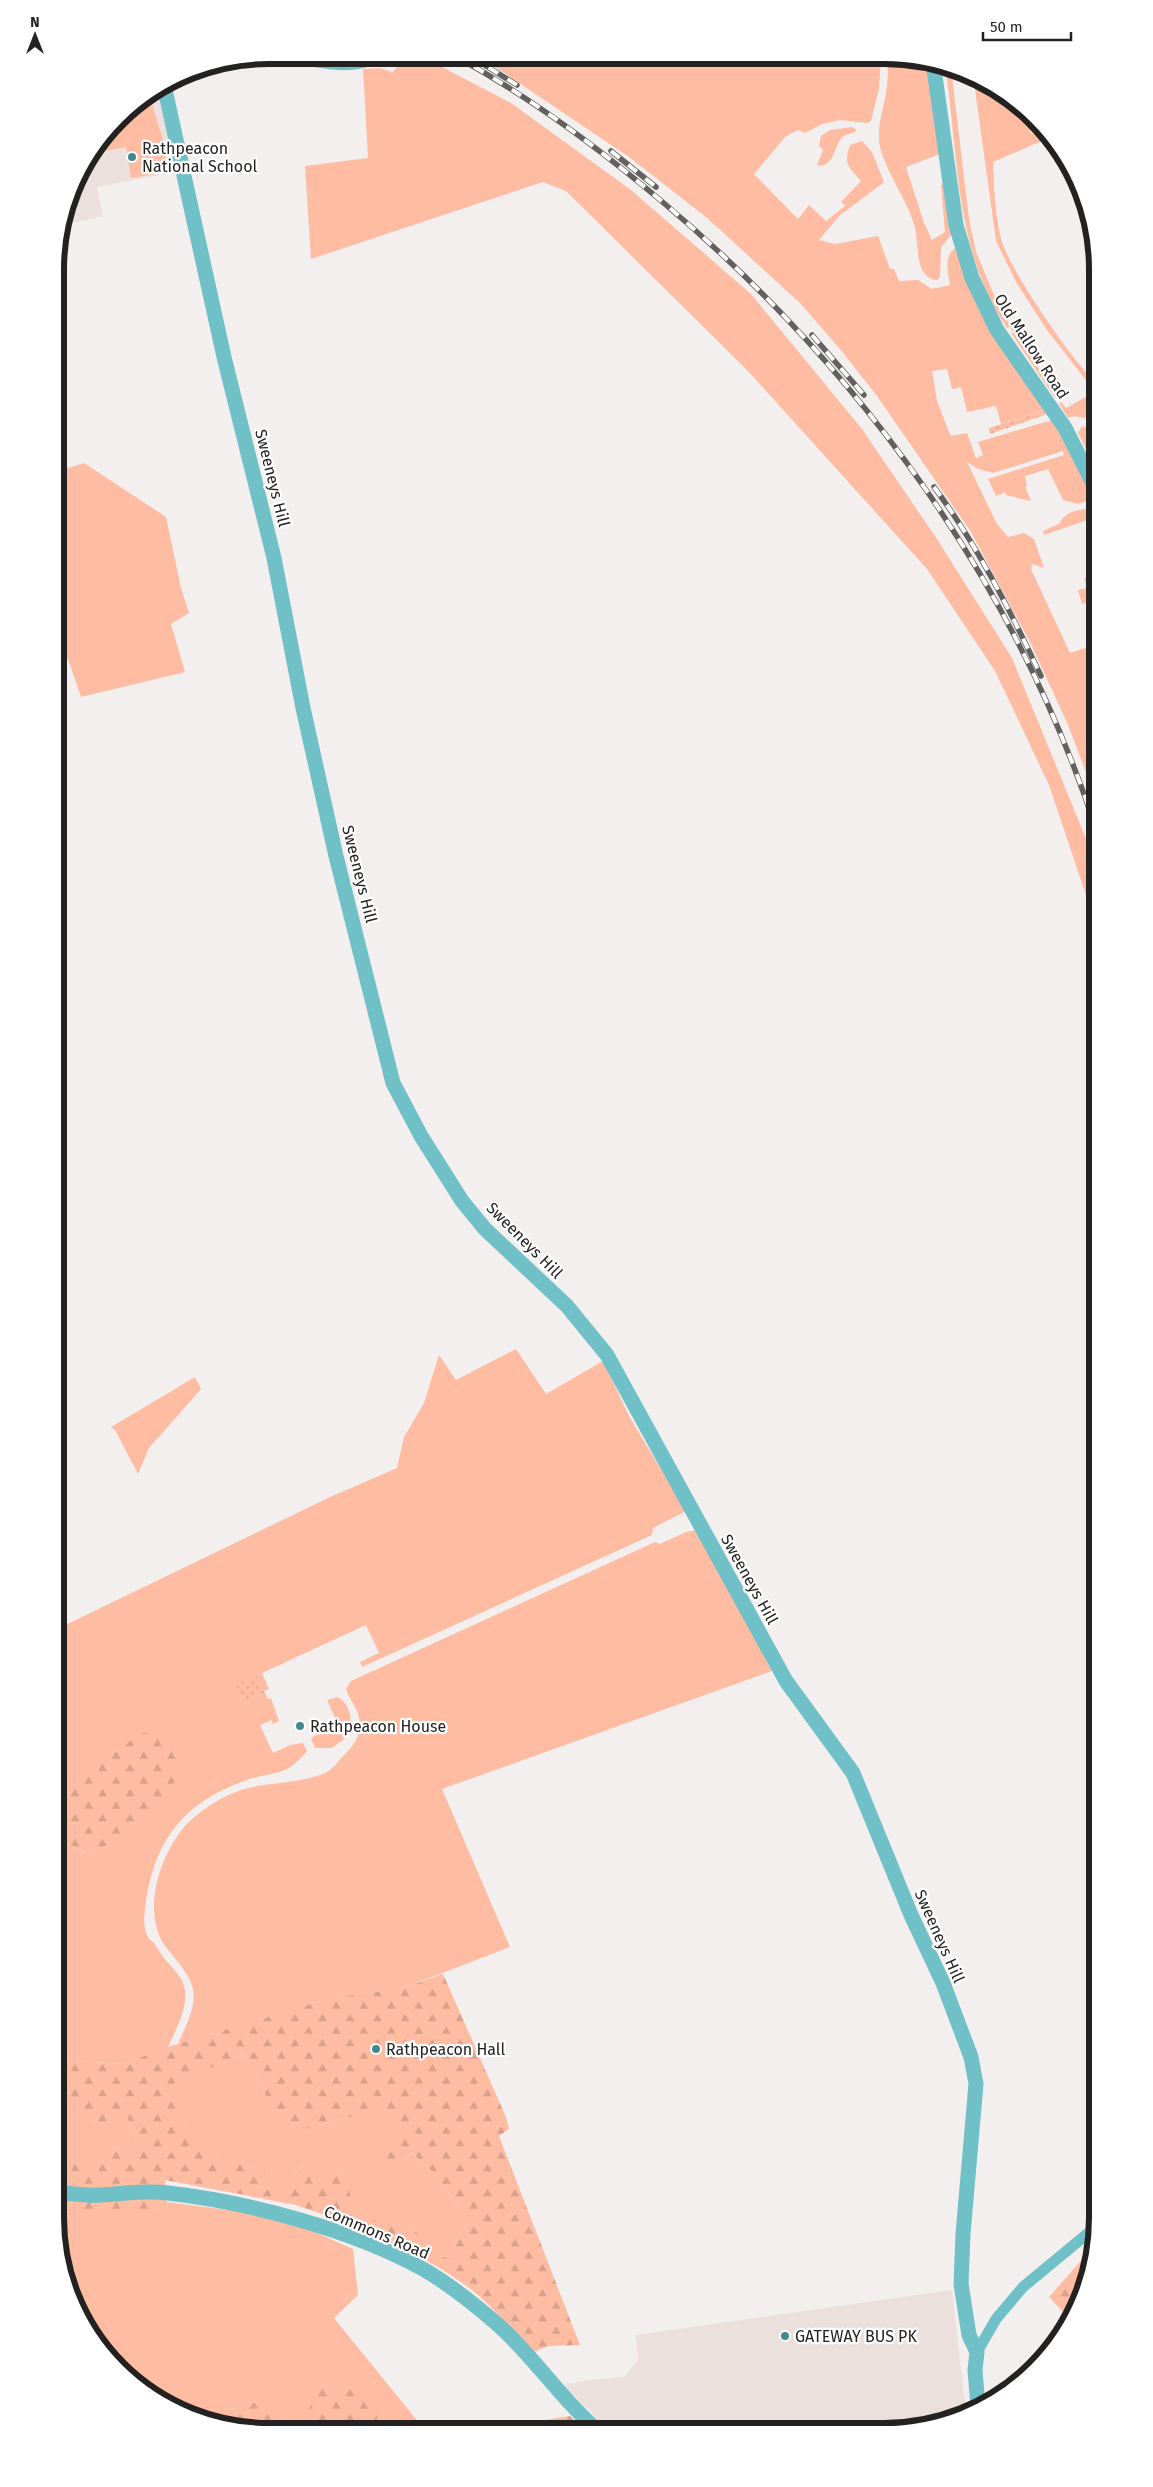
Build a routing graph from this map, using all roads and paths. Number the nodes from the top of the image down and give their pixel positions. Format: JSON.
{"nodes":[{"id":1,"x":934,"y":70,"type":"edge"},
{"id":2,"x":165,"y":91,"type":"edge"},
{"id":3,"x":1089,"y":475,"type":"edge"},
{"id":4,"x":64,"y":2193,"type":"edge"},
{"id":5,"x":1089,"y":2233,"type":"edge"},
{"id":6,"x":977,"y":2352,"type":"junction"},
{"id":7,"x":977,"y":2401,"type":"edge"},
{"id":8,"x":590,"y":2423,"type":"edge"}],
"edges":[{"from":1,"to":3,"type":"street","name":"Old Mallow Road"},
{"from":2,"to":6,"type":"street","name":"Sweeneys Hill"},
{"from":4,"to":8,"type":"street","name":"Commons Road"},
{"from":5,"to":6,"type":"street"},
{"from":6,"to":7,"type":"street"}]}
